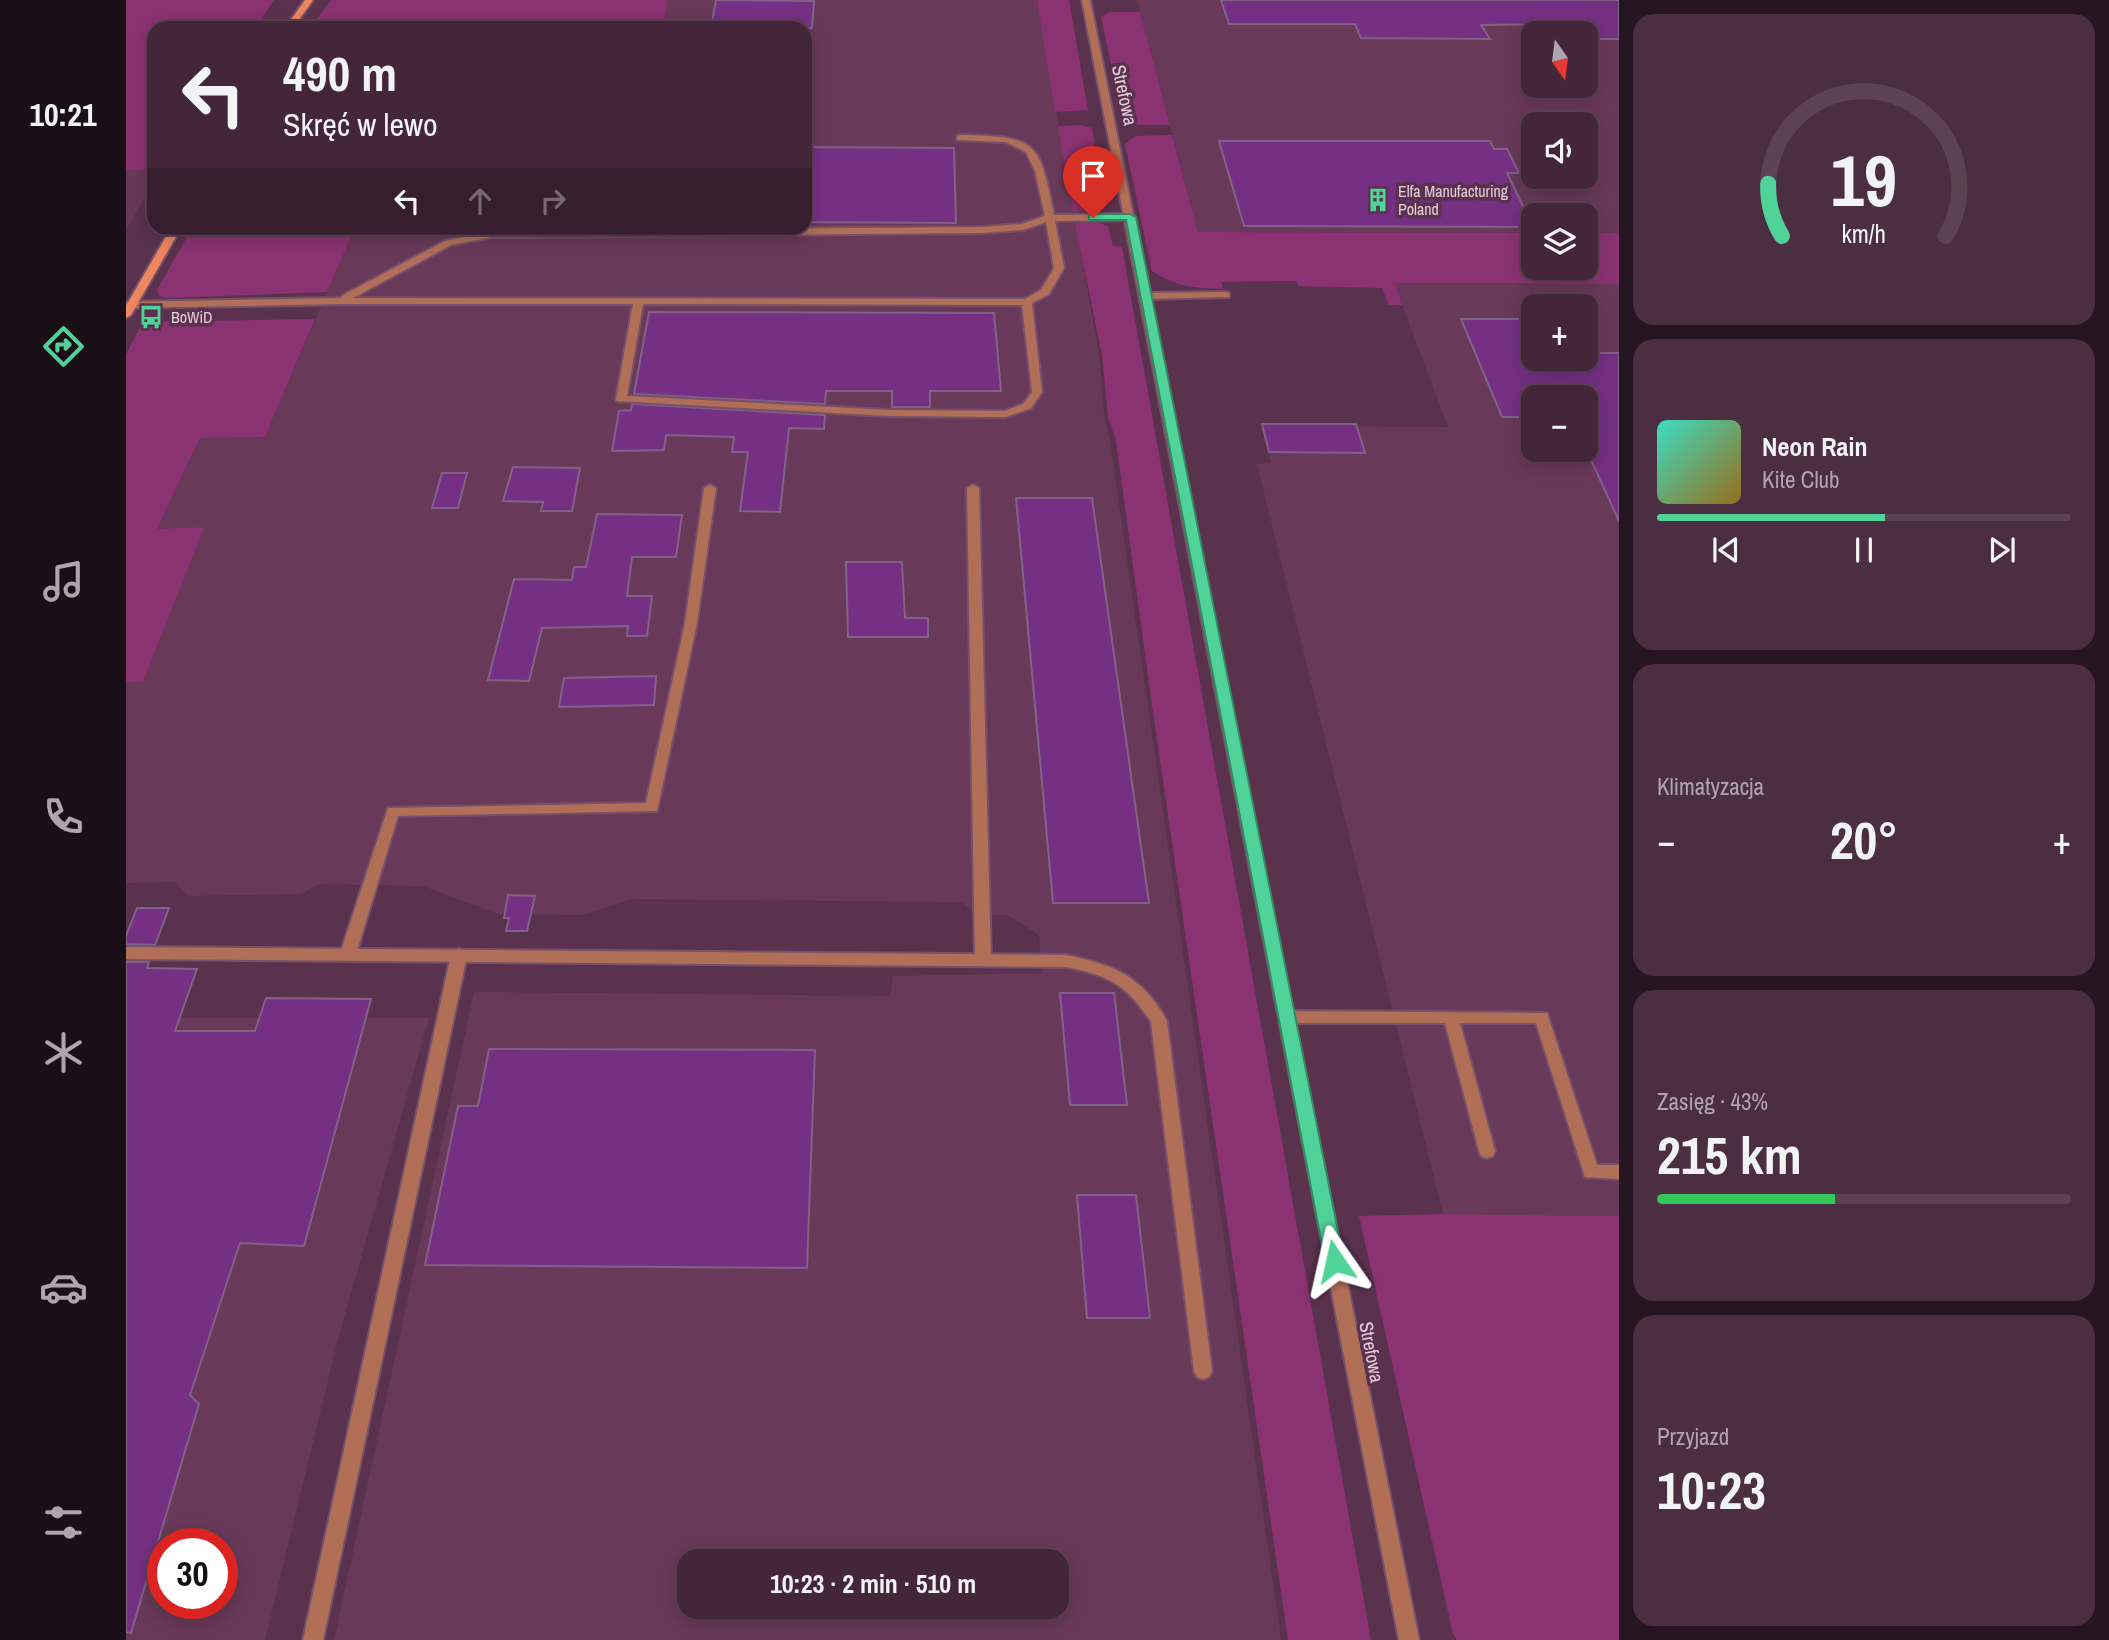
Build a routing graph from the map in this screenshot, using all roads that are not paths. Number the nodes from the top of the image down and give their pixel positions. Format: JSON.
{"nodes":[{"id":1,"x":309,"y":0,"type":"edge"},
{"id":2,"x":1086,"y":0,"type":"edge"},
{"id":3,"x":294,"y":21,"type":"edge"},
{"id":4,"x":960,"y":138,"type":"dead end"},
{"id":5,"x":1130,"y":217,"type":"junction"},
{"id":6,"x":1048,"y":218,"type":"junction"},
{"id":7,"x":812,"y":231,"type":"edge"},
{"id":8,"x":172,"y":235,"type":"edge"},
{"id":9,"x":488,"y":235,"type":"edge"},
{"id":10,"x":1225,"y":295,"type":"dead end"},
{"id":11,"x":1146,"y":296,"type":"junction"},
{"id":12,"x":345,"y":301,"type":"junction"},
{"id":13,"x":639,"y":301,"type":"junction"},
{"id":14,"x":1027,"y":302,"type":"junction"},
{"id":15,"x":128,"y":308,"type":"edge"},
{"id":16,"x":710,"y":488,"type":"dead end"},
{"id":17,"x":973,"y":488,"type":"dead end"},
{"id":18,"x":126,"y":953,"type":"edge"},
{"id":19,"x":348,"y":954,"type":"junction"},
{"id":20,"x":459,"y":955,"type":"junction"},
{"id":21,"x":983,"y":961,"type":"junction"},
{"id":22,"x":1287,"y":1017,"type":"junction"},
{"id":23,"x":1451,"y":1017,"type":"junction"},
{"id":24,"x":1488,"y":1151,"type":"dead end"},
{"id":25,"x":1619,"y":1172,"type":"edge"},
{"id":26,"x":1203,"y":1371,"type":"dead end"},
{"id":27,"x":313,"y":1640,"type":"edge"},
{"id":28,"x":1409,"y":1640,"type":"edge"}],
"edges":[{"from":1,"to":3,"type":"main road"},
{"from":2,"to":5,"type":"street","name":"Strefowa"},
{"from":4,"to":6,"type":"street"},
{"from":5,"to":6,"type":"street"},
{"from":5,"to":11,"type":"street","name":"Strefowa"},
{"from":6,"to":7,"type":"street"},
{"from":6,"to":14,"type":"street"},
{"from":8,"to":15,"type":"main road"},
{"from":9,"to":12,"type":"street"},
{"from":10,"to":11,"type":"street"},
{"from":11,"to":22,"type":"street","name":"Strefowa"},
{"from":12,"to":13,"type":"street"},
{"from":12,"to":15,"type":"street"},
{"from":13,"to":14,"type":"street"},
{"from":13,"to":14,"type":"street"},
{"from":16,"to":19,"type":"street"},
{"from":17,"to":21,"type":"street"},
{"from":18,"to":19,"type":"street"},
{"from":19,"to":20,"type":"street"},
{"from":20,"to":21,"type":"street"},
{"from":20,"to":27,"type":"street"},
{"from":21,"to":26,"type":"street"},
{"from":22,"to":23,"type":"street"},
{"from":22,"to":28,"type":"street","name":"Strefowa"},
{"from":23,"to":24,"type":"street"},
{"from":23,"to":25,"type":"street"}]}
